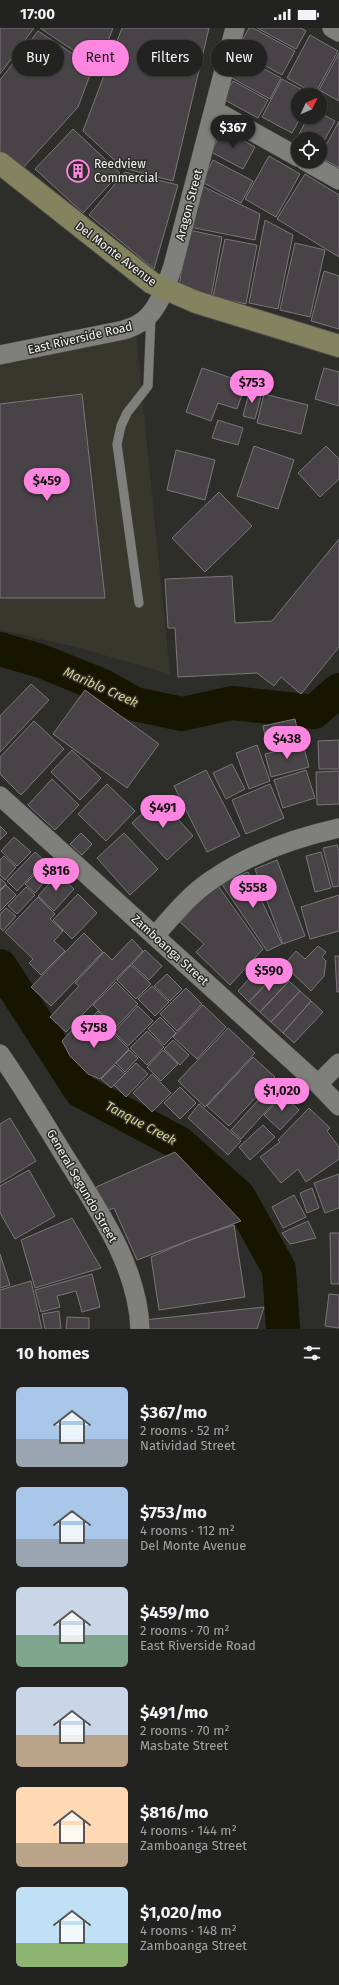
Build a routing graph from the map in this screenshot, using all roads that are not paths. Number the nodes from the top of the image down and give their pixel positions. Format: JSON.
{"nodes":[{"id":1,"x":235,"y":28,"type":"edge"},
{"id":2,"x":332,"y":28,"type":"edge"},
{"id":3,"x":339,"y":32,"type":"edge"},
{"id":4,"x":214,"y":110,"type":"junction"},
{"id":5,"x":291,"y":153,"type":"edge"},
{"id":6,"x":0,"y":163,"type":"edge"},
{"id":7,"x":318,"y":168,"type":"edge"},
{"id":8,"x":339,"y":180,"type":"edge"},
{"id":9,"x":165,"y":289,"type":"junction"},
{"id":10,"x":151,"y":314,"type":"junction"},
{"id":11,"x":339,"y":346,"type":"edge"},
{"id":12,"x":0,"y":355,"type":"edge"},
{"id":13,"x":139,"y":603,"type":"dead end"},
{"id":14,"x":0,"y":796,"type":"edge"},
{"id":15,"x":339,"y":828,"type":"edge"},
{"id":16,"x":155,"y":936,"type":"junction"},
{"id":17,"x":0,"y":1054,"type":"edge"},
{"id":18,"x":339,"y":1063,"type":"edge"},
{"id":19,"x":318,"y":1084,"type":"junction"},
{"id":20,"x":339,"y":1106,"type":"edge"},
{"id":21,"x":140,"y":1329,"type":"edge"}],
"edges":[{"from":1,"to":4,"type":"street","name":"Aragon Street"},
{"from":2,"to":3,"type":"street"},
{"from":4,"to":5,"type":"street"},
{"from":4,"to":9,"type":"street","name":"Aragon Street"},
{"from":6,"to":9,"type":"main road","name":"Del Monte Avenue"},
{"from":7,"to":8,"type":"street"},
{"from":9,"to":10,"type":"street","name":"East Riverside Road"},
{"from":9,"to":11,"type":"main road","name":"Del Monte Avenue"},
{"from":10,"to":12,"type":"street","name":"East Riverside Road"},
{"from":10,"to":13,"type":"lane"},
{"from":14,"to":16,"type":"street","name":"Zamboanga Street"},
{"from":15,"to":16,"type":"street"},
{"from":16,"to":19,"type":"street","name":"Zamboanga Street"},
{"from":17,"to":21,"type":"street","name":"General Segundo Street"},
{"from":18,"to":19,"type":"street"},
{"from":19,"to":20,"type":"street","name":"Zamboanga Street"}]}
